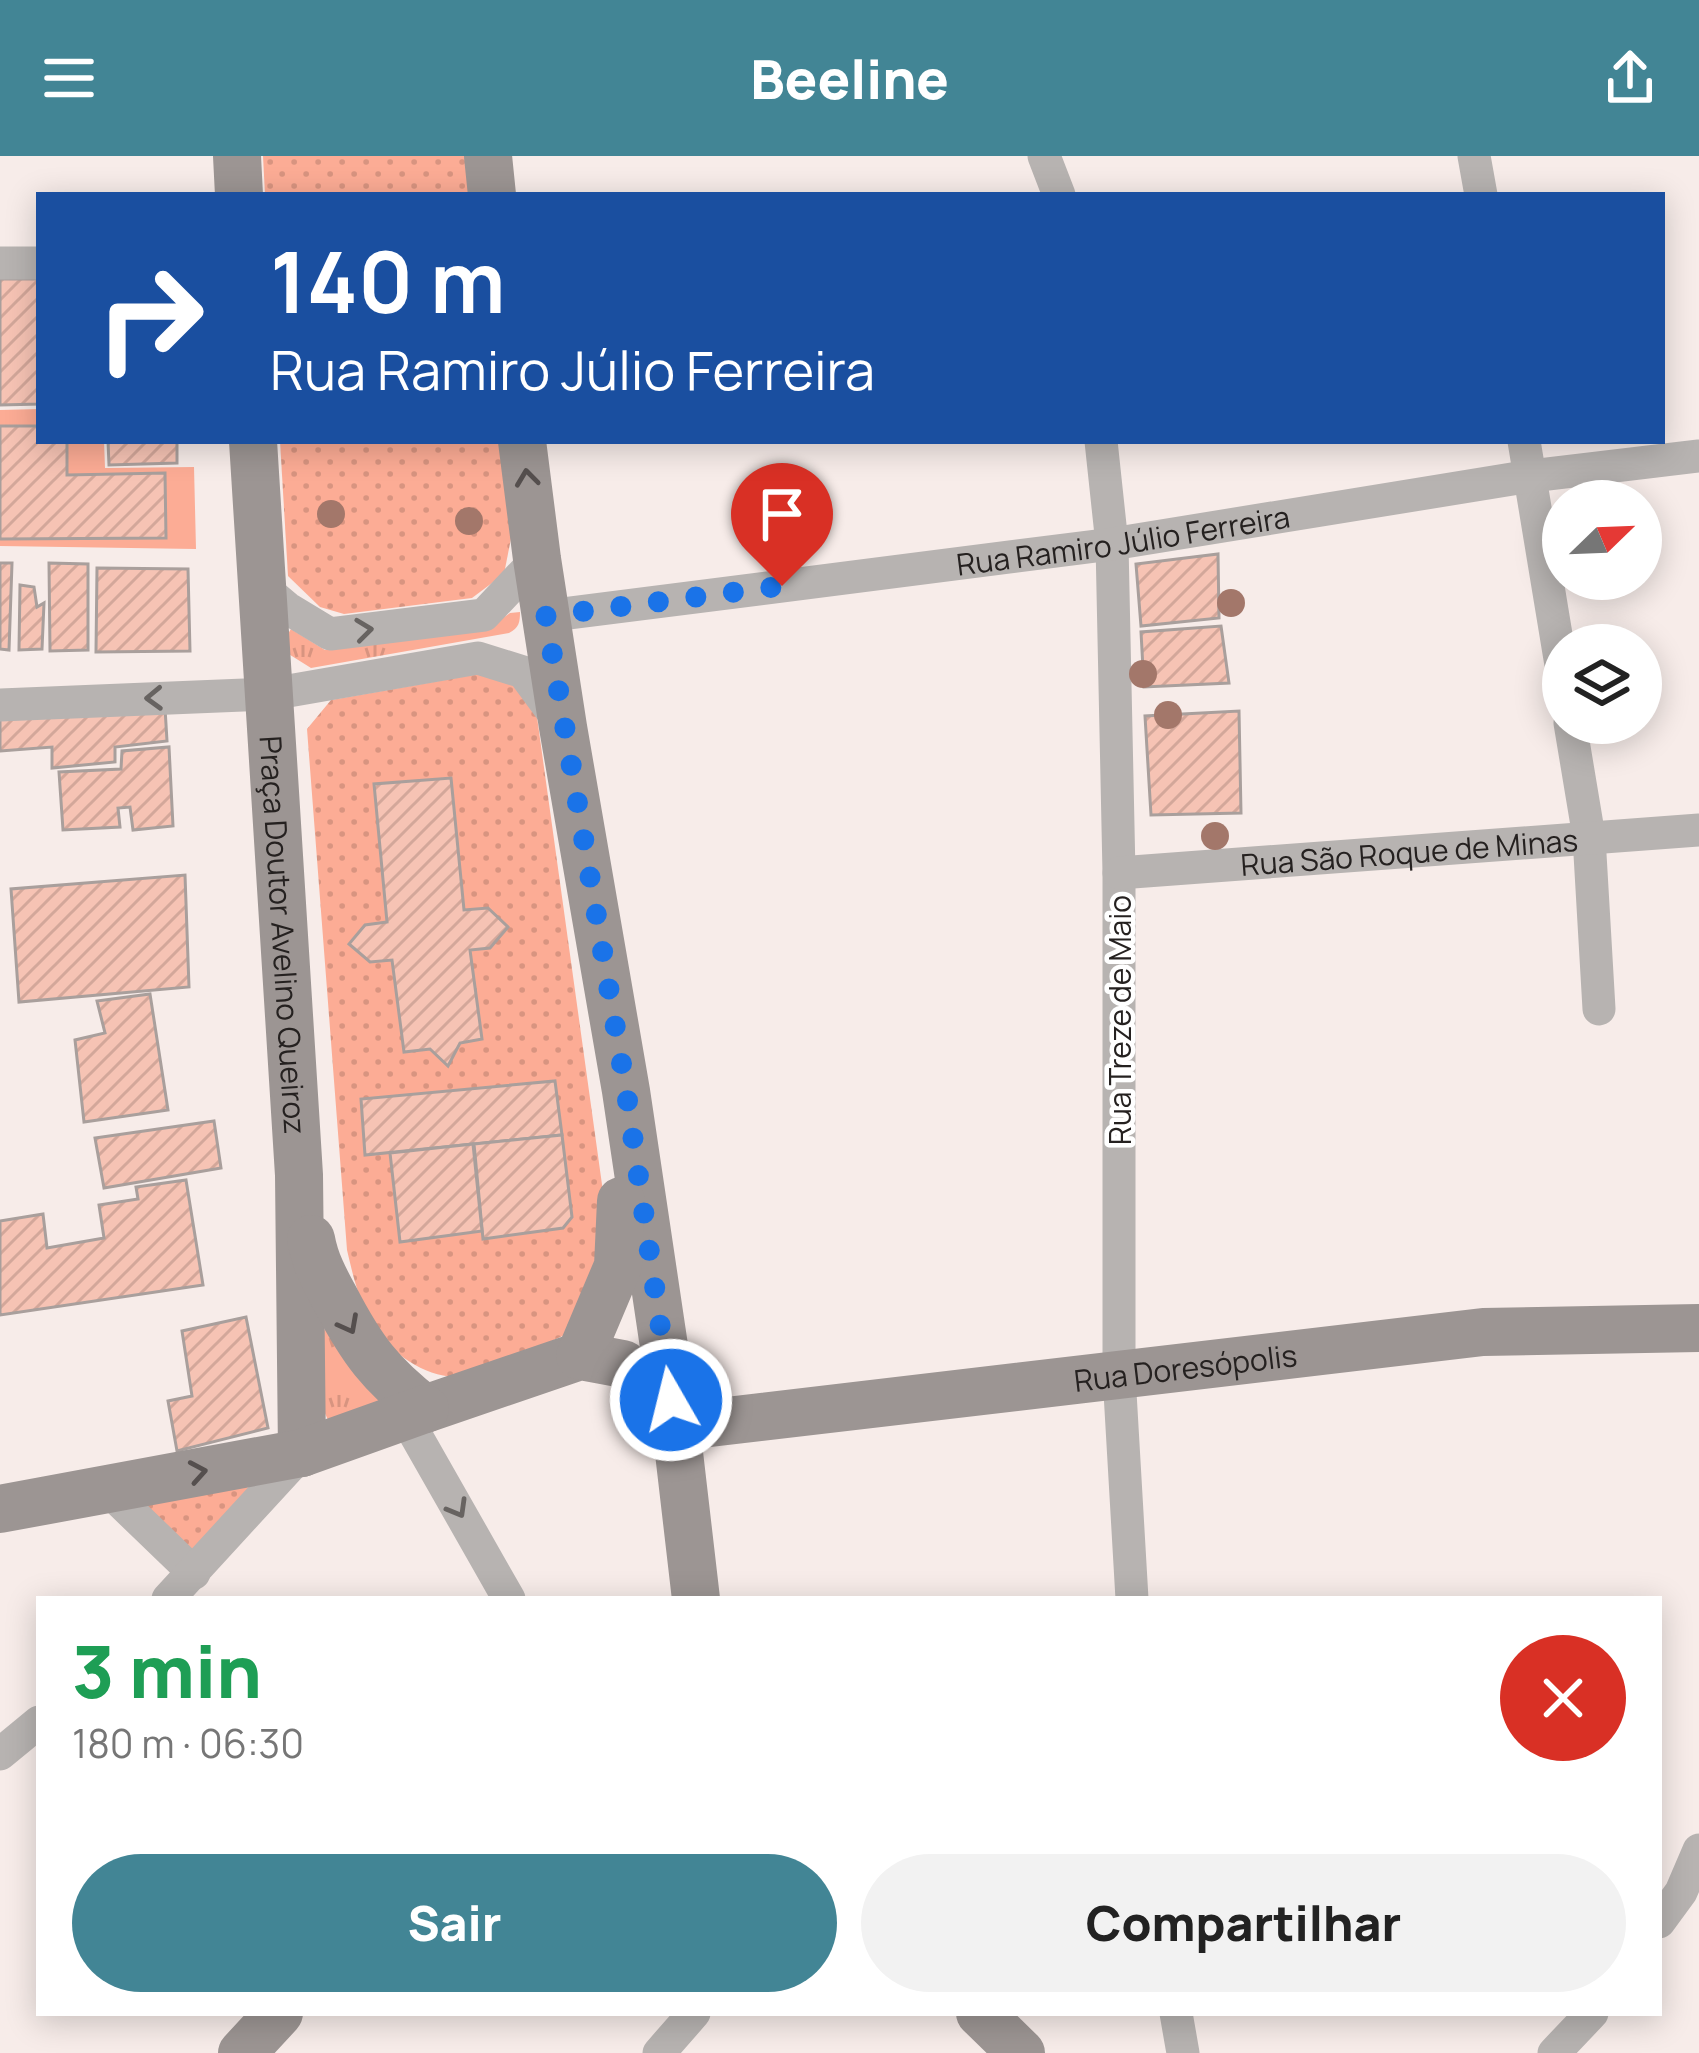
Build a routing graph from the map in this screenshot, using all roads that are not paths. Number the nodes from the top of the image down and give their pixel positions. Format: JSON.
{"nodes":[{"id":1,"x":237,"y":156,"type":"edge"},
{"id":2,"x":488,"y":156,"type":"edge"},
{"id":3,"x":1044,"y":156,"type":"edge"},
{"id":4,"x":1474,"y":156,"type":"edge"},
{"id":5,"x":239,"y":192,"type":"edge"},
{"id":6,"x":492,"y":192,"type":"edge"},
{"id":7,"x":1058,"y":192,"type":"edge"},
{"id":8,"x":1480,"y":192,"type":"edge"},
{"id":9,"x":36,"y":262,"type":"edge"},
{"id":10,"x":0,"y":263,"type":"edge"},
{"id":11,"x":254,"y":444,"type":"edge"},
{"id":12,"x":523,"y":444,"type":"edge"},
{"id":13,"x":1100,"y":444,"type":"edge"},
{"id":14,"x":1525,"y":444,"type":"edge"},
{"id":15,"x":1699,"y":456,"type":"edge"},
{"id":16,"x":1531,"y":476,"type":"junction"},
{"id":17,"x":1112,"y":544,"type":"junction"},
{"id":18,"x":262,"y":587,"type":"junction"},
{"id":19,"x":531,"y":587,"type":"junction"},
{"id":20,"x":1555,"y":624,"type":"edge"},
{"id":21,"x":271,"y":694,"type":"junction"},
{"id":22,"x":0,"y":705,"type":"edge"},
{"id":23,"x":563,"y":727,"type":"junction"},
{"id":24,"x":1574,"y":744,"type":"edge"},
{"id":25,"x":1699,"y":830,"type":"edge"},
{"id":26,"x":1589,"y":837,"type":"junction"},
{"id":27,"x":1119,"y":873,"type":"junction"},
{"id":28,"x":1599,"y":1009,"type":"dead end"},
{"id":29,"x":626,"y":1090,"type":"junction"},
{"id":30,"x":299,"y":1175,"type":"junction"},
{"id":31,"x":1699,"y":1328,"type":"edge"},
{"id":32,"x":580,"y":1356,"type":"junction"},
{"id":33,"x":1119,"y":1375,"type":"junction"},
{"id":34,"x":674,"y":1413,"type":"junction"},
{"id":35,"x":416,"y":1414,"type":"junction"},
{"id":36,"x":302,"y":1453,"type":"junction"},
{"id":37,"x":107,"y":1489,"type":"junction"},
{"id":38,"x":0,"y":1509,"type":"edge"},
{"id":39,"x":194,"y":1573,"type":"junction"},
{"id":40,"x":171,"y":1596,"type":"edge"},
{"id":41,"x":507,"y":1596,"type":"edge"},
{"id":42,"x":696,"y":1596,"type":"edge"},
{"id":43,"x":1132,"y":1596,"type":"edge"},
{"id":44,"x":36,"y":1724,"type":"edge"},
{"id":45,"x":0,"y":1754,"type":"edge"},
{"id":46,"x":1699,"y":1850,"type":"edge"},
{"id":47,"x":1662,"y":1918,"type":"edge"},
{"id":48,"x":276,"y":2016,"type":"edge"},
{"id":49,"x":691,"y":2016,"type":"edge"},
{"id":50,"x":983,"y":2016,"type":"edge"},
{"id":51,"x":1177,"y":2016,"type":"edge"},
{"id":52,"x":1589,"y":2016,"type":"edge"},
{"id":53,"x":242,"y":2053,"type":"edge"},
{"id":54,"x":658,"y":2053,"type":"edge"},
{"id":55,"x":1021,"y":2053,"type":"edge"},
{"id":56,"x":1183,"y":2053,"type":"edge"},
{"id":57,"x":1554,"y":2053,"type":"edge"}],
"edges":[{"from":1,"to":5,"type":"main road"},
{"from":2,"to":6,"type":"main road"},
{"from":3,"to":7,"type":"street"},
{"from":4,"to":8,"type":"street"},
{"from":9,"to":10,"type":"street"},
{"from":11,"to":18,"type":"main road","name":"Praça Doutor Avelino Queiroz"},
{"from":19,"to":12,"type":"main road","one_way":true},
{"from":13,"to":17,"type":"street","name":"Rua Treze de Maio"},
{"from":14,"to":16,"type":"street"},
{"from":15,"to":16,"type":"street","name":"Rua Ramiro Júlio Ferreira"},
{"from":16,"to":17,"type":"street","name":"Rua Ramiro Júlio Ferreira"},
{"from":16,"to":20,"type":"street"},
{"from":17,"to":19,"type":"street","name":"Rua Ramiro Júlio Ferreira"},
{"from":17,"to":27,"type":"street","name":"Rua Treze de Maio"},
{"from":18,"to":19,"type":"street","one_way":true},
{"from":18,"to":21,"type":"main road","name":"Praça Doutor Avelino Queiroz"},
{"from":19,"to":23,"type":"main road"},
{"from":21,"to":22,"type":"street","one_way":true},
{"from":21,"to":23,"type":"street","name":"Praça Doutor Avelino Queiroz"},
{"from":21,"to":30,"type":"main road","name":"Praça Doutor Avelino Queiroz"},
{"from":23,"to":29,"type":"main road"},
{"from":24,"to":26,"type":"street"},
{"from":25,"to":26,"type":"street","name":"Rua São Roque de Minas"},
{"from":26,"to":27,"type":"street","name":"Rua São Roque de Minas"},
{"from":26,"to":28,"type":"street"},
{"from":27,"to":33,"type":"street","name":"Rua Treze de Maio"},
{"from":29,"to":32,"type":"main road"},
{"from":29,"to":34,"type":"main road"},
{"from":30,"to":35,"type":"main road","name":"Praça Doutor Avelino Queiroz","one_way":true},
{"from":30,"to":36,"type":"main road","name":"Praça Doutor Avelino Queiroz"},
{"from":31,"to":33,"type":"main road","name":"Rua Doresópolis"},
{"from":32,"to":34,"type":"main road"},
{"from":32,"to":35,"type":"main road"},
{"from":33,"to":34,"type":"main road","name":"Rua Doresópolis"},
{"from":33,"to":43,"type":"street","name":"Rua Treze de Maio"},
{"from":34,"to":42,"type":"main road"},
{"from":35,"to":36,"type":"main road"},
{"from":35,"to":41,"type":"street","one_way":true},
{"from":37,"to":36,"type":"main road","one_way":true},
{"from":36,"to":39,"type":"street"},
{"from":37,"to":38,"type":"main road"},
{"from":37,"to":39,"type":"street"},
{"from":39,"to":40,"type":"street"},
{"from":44,"to":45,"type":"street"},
{"from":46,"to":47,"type":"street"},
{"from":48,"to":53,"type":"main road"},
{"from":49,"to":54,"type":"street"},
{"from":50,"to":55,"type":"main road"},
{"from":51,"to":56,"type":"street"},
{"from":52,"to":57,"type":"street"}]}
